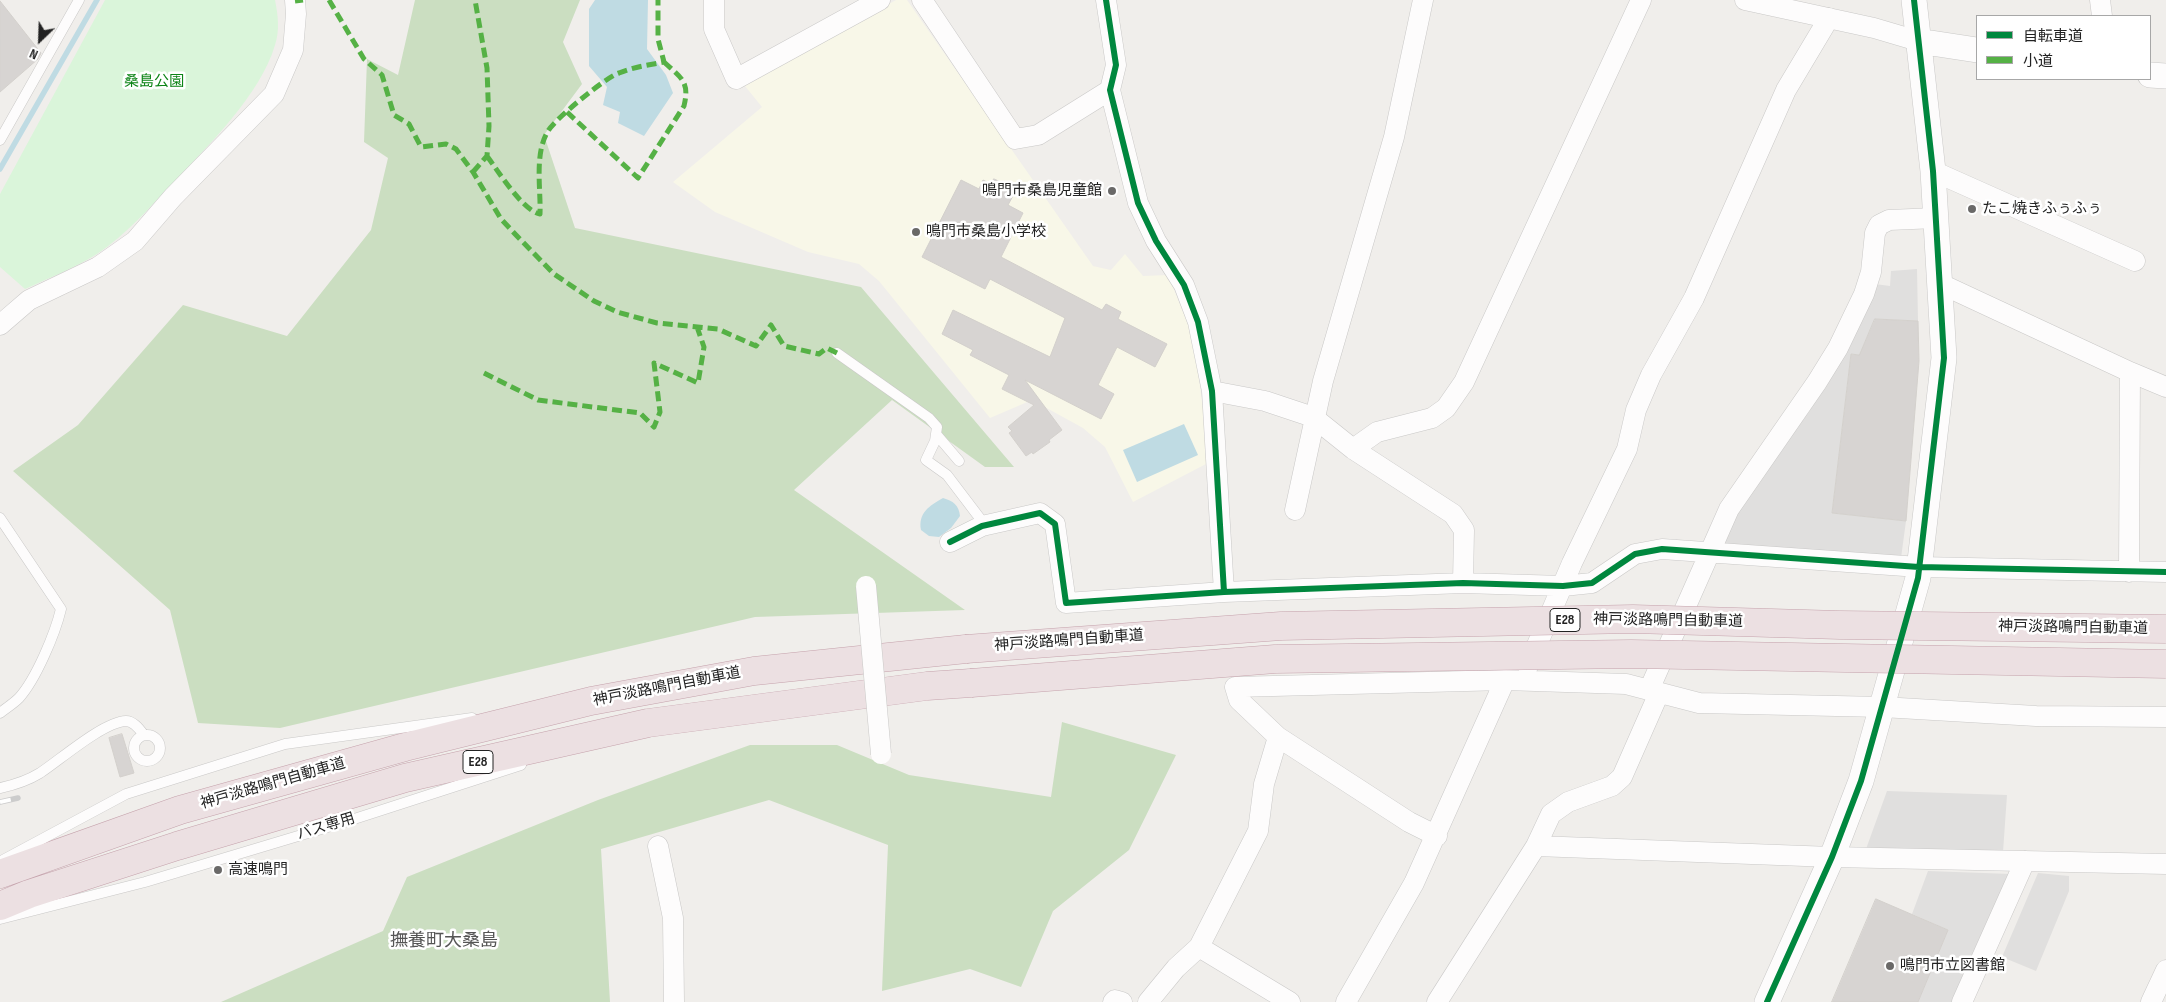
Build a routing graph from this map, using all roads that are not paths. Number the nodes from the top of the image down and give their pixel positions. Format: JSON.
{"nodes":[{"id":1,"x":79,"y":0,"type":"edge"},
{"id":2,"x":295,"y":0,"type":"edge"},
{"id":3,"x":714,"y":0,"type":"edge"},
{"id":4,"x":880,"y":0,"type":"edge"},
{"id":5,"x":922,"y":0,"type":"edge"},
{"id":6,"x":1106,"y":0,"type":"edge"},
{"id":7,"x":1423,"y":0,"type":"edge"},
{"id":8,"x":1641,"y":0,"type":"edge"},
{"id":9,"x":1745,"y":0,"type":"edge"},
{"id":10,"x":1914,"y":0,"type":"edge"},
{"id":11,"x":2100,"y":0,"type":"edge"},
{"id":12,"x":2102,"y":15,"type":"edge"},
{"id":13,"x":1829,"y":18,"type":"junction"},
{"id":14,"x":1918,"y":41,"type":"junction"},
{"id":15,"x":1976,"y":50,"type":"edge"},
{"id":16,"x":2151,"y":75,"type":"edge"},
{"id":17,"x":2166,"y":76,"type":"edge"},
{"id":18,"x":1110,"y":90,"type":"junction"},
{"id":19,"x":0,"y":140,"type":"edge"},
{"id":20,"x":1933,"y":171,"type":"junction"},
{"id":21,"x":1936,"y":218,"type":"junction"},
{"id":22,"x":2135,"y":261,"type":"dead end"},
{"id":23,"x":1941,"y":284,"type":"junction"},
{"id":24,"x":0,"y":326,"type":"edge"},
{"id":25,"x":837,"y":353,"type":"dead end"},
{"id":26,"x":2130,"y":372,"type":"junction"},
{"id":27,"x":2166,"y":387,"type":"edge"},
{"id":28,"x":1212,"y":391,"type":"junction"},
{"id":29,"x":1313,"y":417,"type":"junction"},
{"id":30,"x":936,"y":434,"type":"junction"},
{"id":31,"x":1354,"y":449,"type":"junction"},
{"id":32,"x":959,"y":461,"type":"dead end"},
{"id":33,"x":1295,"y":510,"type":"dead end"},
{"id":34,"x":0,"y":518,"type":"edge"},
{"id":35,"x":985,"y":525,"type":"junction"},
{"id":36,"x":950,"y":542,"type":"dead end"},
{"id":37,"x":1709,"y":554,"type":"junction"},
{"id":38,"x":1919,"y":567,"type":"junction"},
{"id":39,"x":2129,"y":572,"type":"junction"},
{"id":40,"x":2166,"y":572,"type":"edge"},
{"id":41,"x":1463,"y":583,"type":"junction"},
{"id":42,"x":866,"y":586,"type":"dead end"},
{"id":43,"x":1563,"y":586,"type":"junction"},
{"id":44,"x":1224,"y":592,"type":"junction"},
{"id":45,"x":2166,"y":629,"type":"edge"},
{"id":46,"x":2166,"y":664,"type":"edge"},
{"id":47,"x":1513,"y":681,"type":"junction"},
{"id":48,"x":1654,"y":691,"type":"junction"},
{"id":49,"x":591,"y":701,"type":"junction"},
{"id":50,"x":1882,"y":707,"type":"junction"},
{"id":51,"x":0,"y":713,"type":"edge"},
{"id":52,"x":2166,"y":717,"type":"edge"},
{"id":53,"x":648,"y":723,"type":"junction"},
{"id":54,"x":144,"y":735,"type":"dead end"},
{"id":55,"x":1278,"y":737,"type":"junction"},
{"id":56,"x":881,"y":754,"type":"dead end"},
{"id":57,"x":0,"y":788,"type":"edge"},
{"id":58,"x":1437,"y":836,"type":"junction"},
{"id":59,"x":658,"y":846,"type":"dead end"},
{"id":60,"x":1536,"y":846,"type":"junction"},
{"id":61,"x":1832,"y":857,"type":"junction"},
{"id":62,"x":2025,"y":861,"type":"junction"},
{"id":63,"x":0,"y":862,"type":"edge"},
{"id":64,"x":2166,"y":864,"type":"edge"},
{"id":65,"x":0,"y":874,"type":"edge"},
{"id":66,"x":0,"y":906,"type":"edge"},
{"id":67,"x":0,"y":919,"type":"edge"},
{"id":68,"x":1199,"y":947,"type":"junction"},
{"id":69,"x":2166,"y":970,"type":"edge"},
{"id":70,"x":674,"y":1002,"type":"edge"},
{"id":71,"x":1113,"y":1002,"type":"edge"},
{"id":72,"x":1122,"y":1002,"type":"edge"},
{"id":73,"x":1148,"y":1002,"type":"edge"},
{"id":74,"x":1290,"y":1002,"type":"edge"},
{"id":75,"x":1346,"y":1002,"type":"edge"},
{"id":76,"x":1438,"y":1002,"type":"edge"},
{"id":77,"x":1767,"y":1002,"type":"edge"},
{"id":78,"x":1962,"y":1002,"type":"edge"},
{"id":79,"x":2151,"y":1002,"type":"edge"}],
"edges":[{"from":1,"to":19,"type":"lane"},
{"from":2,"to":24,"type":"street"},
{"from":3,"to":4,"type":"street"},
{"from":5,"to":18,"type":"street"},
{"from":6,"to":18,"type":"street"},
{"from":7,"to":29,"type":"street"},
{"from":8,"to":31,"type":"street"},
{"from":9,"to":13,"type":"street"},
{"from":10,"to":14,"type":"street"},
{"from":11,"to":12,"type":"street"},
{"from":13,"to":14,"type":"street"},
{"from":13,"to":43,"type":"street"},
{"from":14,"to":15,"type":"street"},
{"from":14,"to":20,"type":"street"},
{"from":16,"to":17,"type":"street"},
{"from":18,"to":28,"type":"street"},
{"from":20,"to":21,"type":"street"},
{"from":20,"to":22,"type":"street"},
{"from":21,"to":23,"type":"street"},
{"from":21,"to":37,"type":"street"},
{"from":23,"to":26,"type":"street"},
{"from":23,"to":38,"type":"street"},
{"from":25,"to":30,"type":"lane"},
{"from":26,"to":27,"type":"street"},
{"from":26,"to":39,"type":"street"},
{"from":28,"to":29,"type":"street"},
{"from":28,"to":44,"type":"street"},
{"from":29,"to":31,"type":"street"},
{"from":29,"to":33,"type":"street"},
{"from":30,"to":32,"type":"lane"},
{"from":30,"to":35,"type":"lane"},
{"from":31,"to":41,"type":"street"},
{"from":34,"to":51,"type":"lane"},
{"from":35,"to":36,"type":"street"},
{"from":35,"to":44,"type":"street"},
{"from":37,"to":38,"type":"street"},
{"from":37,"to":43,"type":"street"},
{"from":37,"to":48,"type":"street"},
{"from":38,"to":39,"type":"street"},
{"from":38,"to":50,"type":"street"},
{"from":39,"to":40,"type":"street"},
{"from":41,"to":43,"type":"street"},
{"from":41,"to":44,"type":"street"},
{"from":42,"to":56,"type":"street","bridge":true},
{"from":43,"to":47,"type":"street"},
{"from":45,"to":49,"type":"highway","name":"神戸淡路鳴門自動車道","number":"E28","bridge":true},
{"from":46,"to":53,"type":"highway","name":"神戸淡路鳴門自動車道","number":"E28","bridge":true},
{"from":47,"to":48,"type":"street"},
{"from":47,"to":55,"type":"street"},
{"from":47,"to":58,"type":"street"},
{"from":48,"to":50,"type":"street"},
{"from":48,"to":60,"type":"street"},
{"from":49,"to":63,"type":"lane"},
{"from":49,"to":65,"type":"highway","name":"神戸淡路鳴門自動車道","number":"E28"},
{"from":50,"to":52,"type":"street"},
{"from":50,"to":61,"type":"street"},
{"from":53,"to":66,"type":"highway","name":"神戸淡路鳴門自動車道","number":"E28"},
{"from":53,"to":67,"type":"lane","name":"バス専用"},
{"from":54,"to":57,"type":"lane"},
{"from":55,"to":58,"type":"street"},
{"from":55,"to":68,"type":"street"},
{"from":58,"to":75,"type":"street"},
{"from":59,"to":70,"type":"street"},
{"from":60,"to":61,"type":"street"},
{"from":60,"to":76,"type":"street"},
{"from":61,"to":62,"type":"street"},
{"from":61,"to":77,"type":"street"},
{"from":62,"to":64,"type":"street"},
{"from":62,"to":78,"type":"street"},
{"from":68,"to":73,"type":"street"},
{"from":68,"to":74,"type":"street"},
{"from":69,"to":79,"type":"street"},
{"from":71,"to":72,"type":"street"}]}
